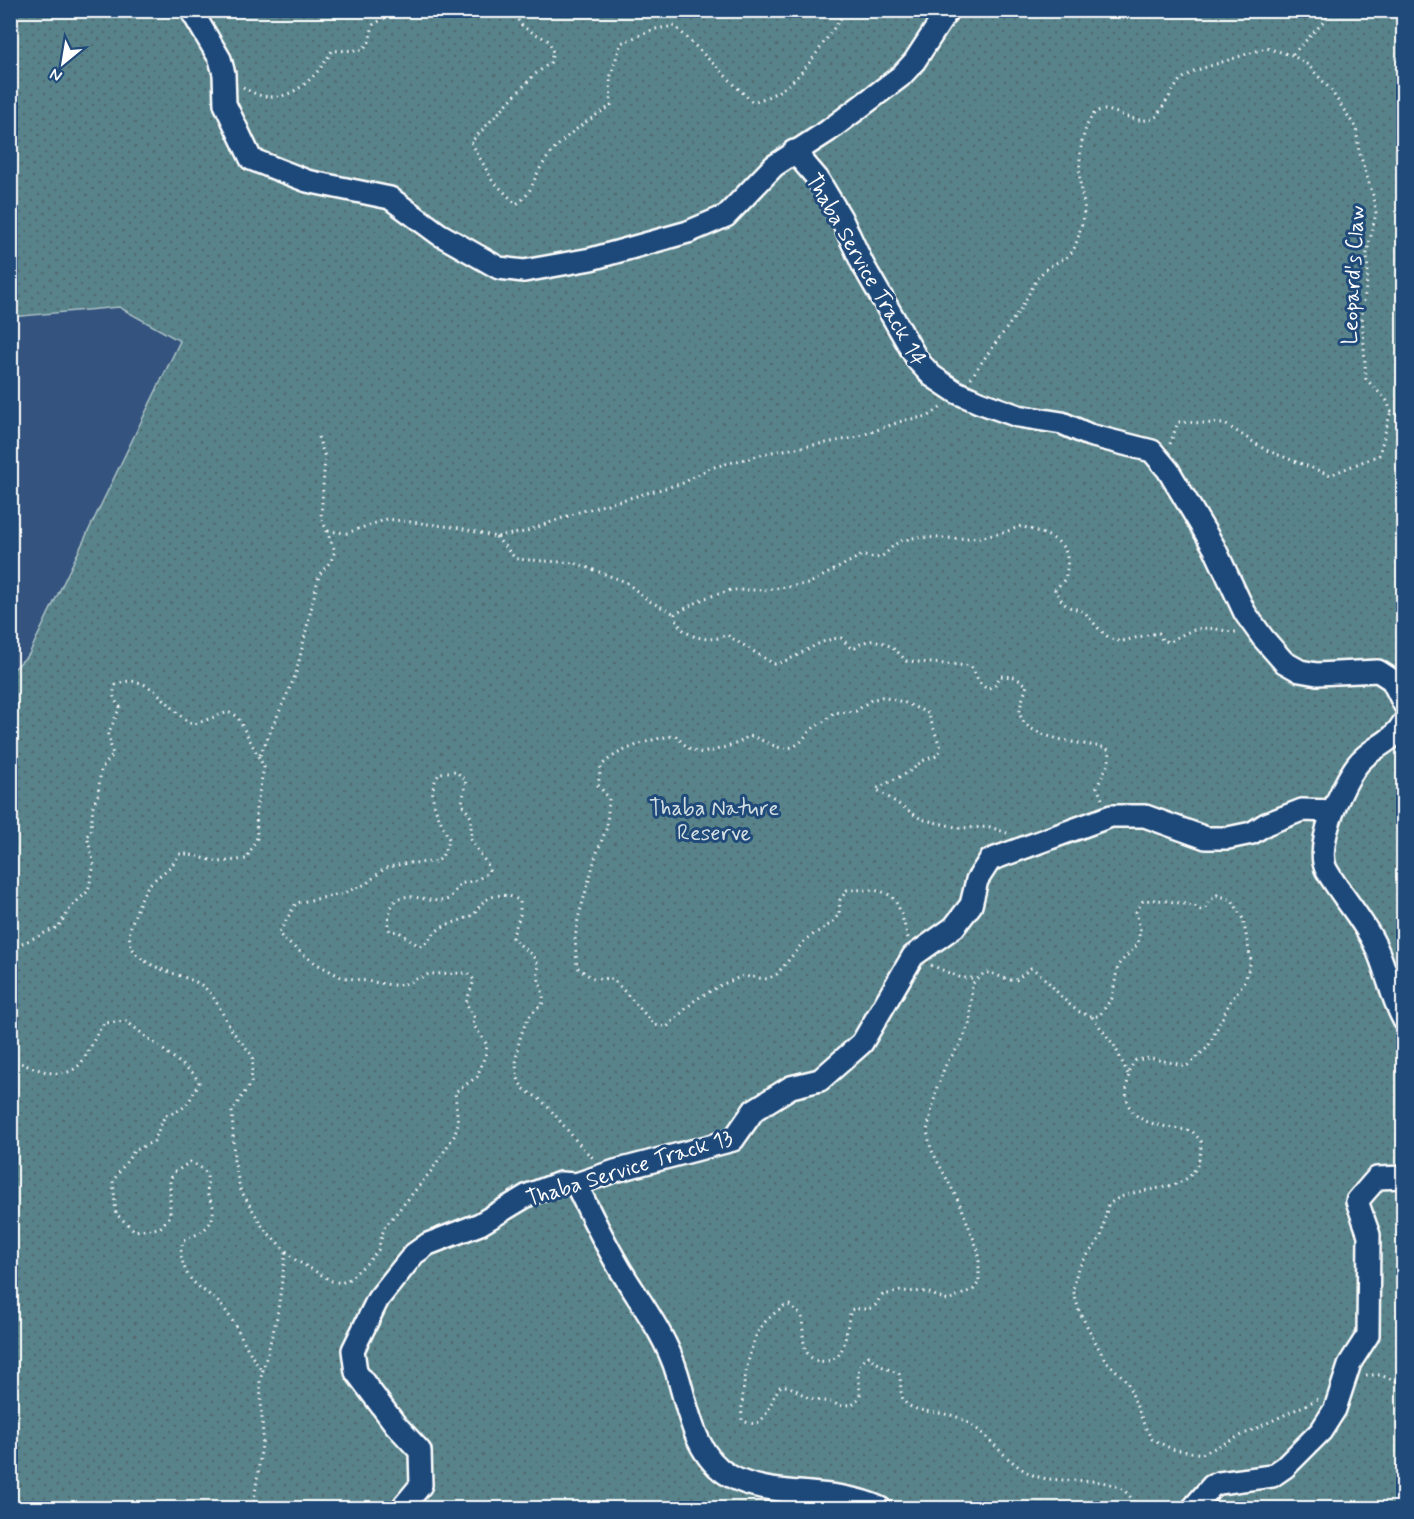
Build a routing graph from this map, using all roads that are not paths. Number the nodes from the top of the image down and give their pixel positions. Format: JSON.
{"nodes":[{"id":1,"x":191,"y":10,"type":"edge"},
{"id":2,"x":948,"y":10,"type":"edge"},
{"id":3,"x":794,"y":151,"type":"junction"},
{"id":4,"x":1404,"y":704,"type":"edge"},
{"id":5,"x":1404,"y":722,"type":"edge"},
{"id":6,"x":1332,"y":811,"type":"junction"},
{"id":7,"x":1404,"y":1020,"type":"edge"},
{"id":8,"x":1404,"y":1177,"type":"edge"},
{"id":9,"x":576,"y":1184,"type":"junction"},
{"id":10,"x":402,"y":1509,"type":"edge"},
{"id":11,"x":880,"y":1509,"type":"edge"},
{"id":12,"x":1193,"y":1509,"type":"edge"}],
"edges":[{"from":1,"to":3,"type":"street"},
{"from":2,"to":3,"type":"street"},
{"from":3,"to":4,"type":"street","name":"Thaba Service Track 14"},
{"from":5,"to":6,"type":"street"},
{"from":6,"to":7,"type":"street"},
{"from":6,"to":9,"type":"street","name":"Thaba Service Track 13"},
{"from":8,"to":12,"type":"street"},
{"from":9,"to":10,"type":"street","name":"Thaba Service Track 13"},
{"from":9,"to":11,"type":"street"}]}
